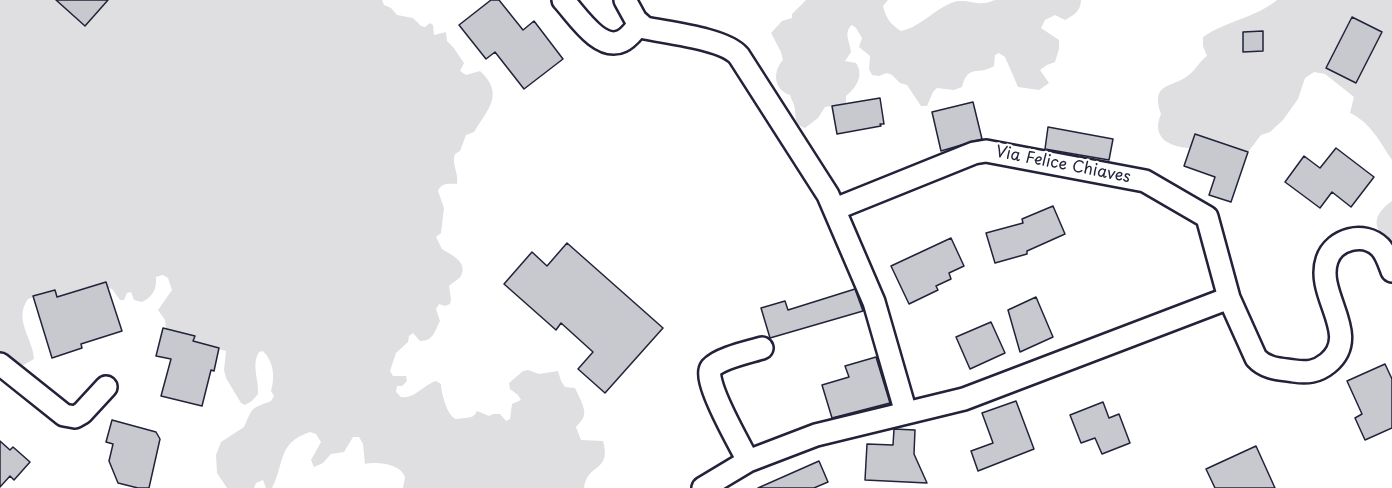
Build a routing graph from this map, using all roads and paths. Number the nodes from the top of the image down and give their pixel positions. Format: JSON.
{"nodes":[{"id":1,"x":625,"y":0,"type":"edge"},
{"id":2,"x":556,"y":2,"type":"edge"},
{"id":3,"x":639,"y":25,"type":"junction"},
{"id":4,"x":835,"y":209,"type":"junction"},
{"id":5,"x":1392,"y":271,"type":"edge"},
{"id":6,"x":1229,"y":298,"type":"junction"},
{"id":7,"x":762,"y":348,"type":"dead end"},
{"id":8,"x":0,"y":364,"type":"edge"},
{"id":9,"x":106,"y":387,"type":"dead end"},
{"id":10,"x":906,"y":413,"type":"junction"},
{"id":11,"x":748,"y":461,"type":"junction"},
{"id":12,"x":703,"y":488,"type":"edge"}],
"edges":[{"from":1,"to":3,"type":"street"},
{"from":2,"to":3,"type":"street"},
{"from":3,"to":4,"type":"street"},
{"from":4,"to":6,"type":"street","name":"Via Felice Chiaves"},
{"from":4,"to":10,"type":"street"},
{"from":5,"to":6,"type":"street","name":"Via Felice Chiaves"},
{"from":6,"to":10,"type":"street"},
{"from":7,"to":11,"type":"street"},
{"from":8,"to":9,"type":"street"},
{"from":10,"to":11,"type":"street"},
{"from":11,"to":12,"type":"street"}]}
